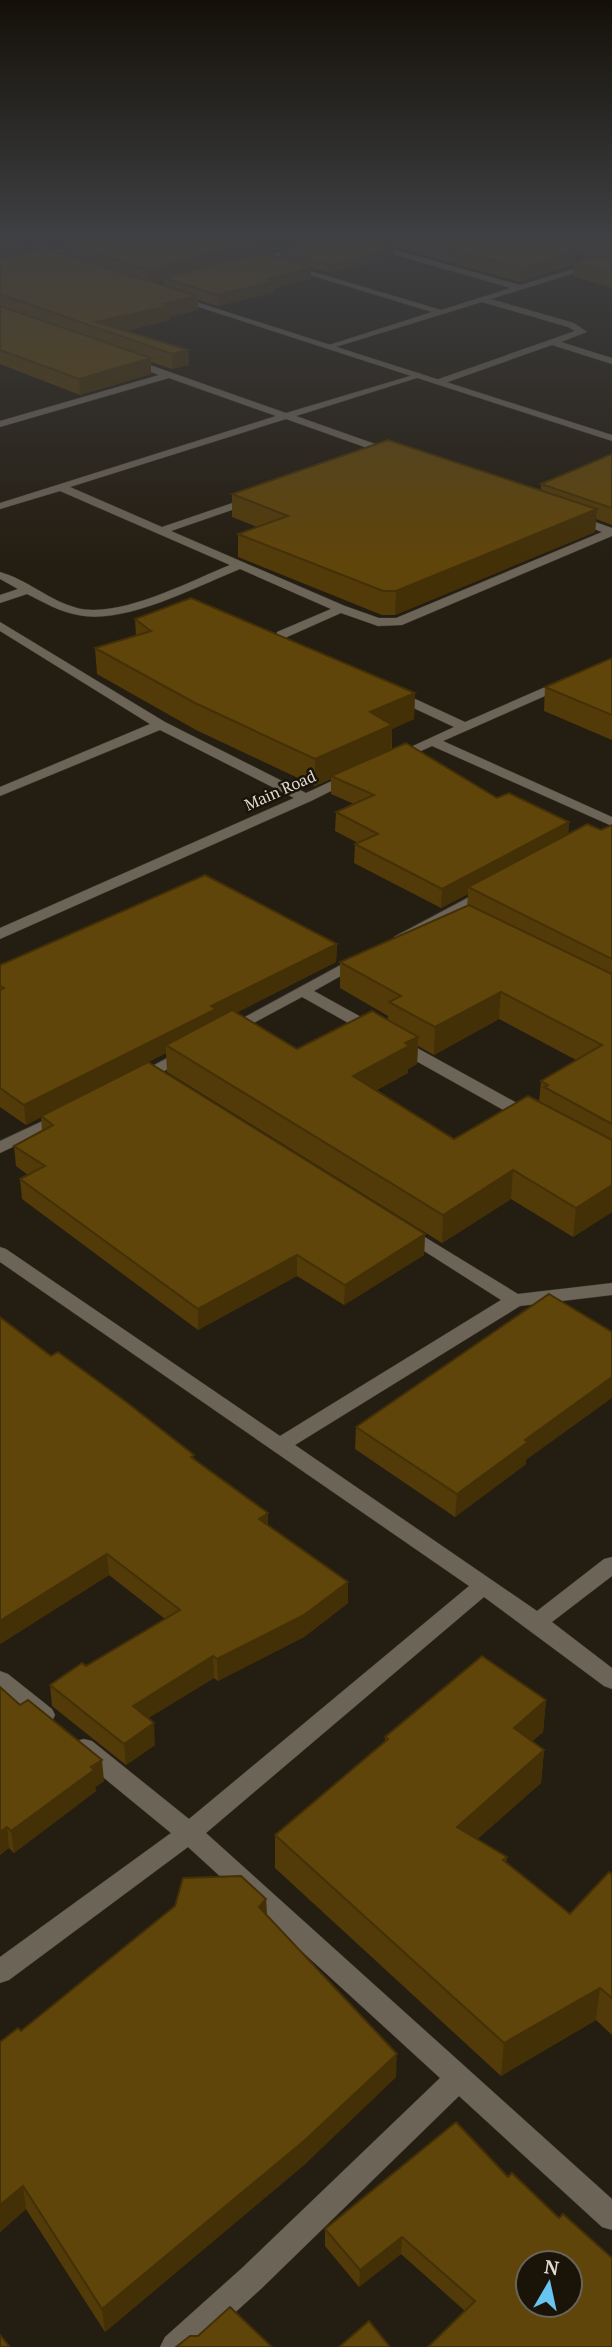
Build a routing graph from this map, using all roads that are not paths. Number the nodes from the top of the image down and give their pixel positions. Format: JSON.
{"nodes":[{"id":1,"x":324,"y":345,"type":"edge"},
{"id":2,"x":340,"y":345,"type":"edge"},
{"id":3,"x":550,"y":345,"type":"edge"},
{"id":4,"x":560,"y":345,"type":"edge"},
{"id":5,"x":332,"y":347,"type":"junction"},
{"id":6,"x":117,"y":356,"type":"edge"},
{"id":7,"x":612,"y":361,"type":"edge"},
{"id":8,"x":169,"y":375,"type":"junction"},
{"id":9,"x":417,"y":375,"type":"junction"},
{"id":10,"x":439,"y":382,"type":"junction"},
{"id":11,"x":284,"y":417,"type":"junction"},
{"id":12,"x":0,"y":424,"type":"edge"},
{"id":13,"x":612,"y":438,"type":"edge"},
{"id":14,"x":377,"y":457,"type":"edge"},
{"id":15,"x":60,"y":487,"type":"junction"},
{"id":16,"x":263,"y":496,"type":"edge"},
{"id":17,"x":0,"y":506,"type":"edge"},
{"id":18,"x":566,"y":515,"type":"edge"},
{"id":19,"x":161,"y":531,"type":"junction"},
{"id":20,"x":612,"y":532,"type":"edge"},
{"id":21,"x":240,"y":565,"type":"junction"},
{"id":22,"x":0,"y":575,"type":"edge"},
{"id":23,"x":30,"y":589,"type":"junction"},
{"id":24,"x":0,"y":599,"type":"edge"},
{"id":25,"x":341,"y":609,"type":"junction"},
{"id":26,"x":0,"y":626,"type":"edge"},
{"id":27,"x":305,"y":652,"type":"edge"},
{"id":28,"x":575,"y":678,"type":"edge"},
{"id":29,"x":379,"y":687,"type":"edge"},
{"id":30,"x":160,"y":725,"type":"junction"},
{"id":31,"x":465,"y":727,"type":"junction"},
{"id":32,"x":432,"y":741,"type":"junction"},
{"id":33,"x":0,"y":792,"type":"edge"},
{"id":34,"x":306,"y":798,"type":"junction"},
{"id":35,"x":608,"y":826,"type":"edge"},
{"id":36,"x":507,"y":881,"type":"edge"},
{"id":37,"x":448,"y":912,"type":"junction"},
{"id":38,"x":471,"y":924,"type":"edge"},
{"id":39,"x":0,"y":934,"type":"edge"},
{"id":40,"x":303,"y":991,"type":"junction"},
{"id":41,"x":220,"y":1035,"type":"edge"},
{"id":42,"x":197,"y":1047,"type":"edge"},
{"id":43,"x":125,"y":1085,"type":"edge"},
{"id":44,"x":75,"y":1111,"type":"edge"},
{"id":45,"x":541,"y":1124,"type":"edge"},
{"id":46,"x":0,"y":1149,"type":"edge"},
{"id":47,"x":386,"y":1219,"type":"edge"},
{"id":48,"x":0,"y":1253,"type":"edge"},
{"id":49,"x":612,"y":1289,"type":"edge"},
{"id":50,"x":515,"y":1300,"type":"junction"},
{"id":51,"x":280,"y":1446,"type":"junction"},
{"id":52,"x":612,"y":1565,"type":"edge"},
{"id":53,"x":483,"y":1586,"type":"junction"},
{"id":54,"x":537,"y":1622,"type":"junction"},
{"id":55,"x":0,"y":1680,"type":"edge"},
{"id":56,"x":612,"y":1680,"type":"edge"},
{"id":57,"x":189,"y":1833,"type":"junction"},
{"id":58,"x":0,"y":1972,"type":"edge"},
{"id":59,"x":458,"y":2079,"type":"junction"},
{"id":60,"x":612,"y":2217,"type":"edge"},
{"id":61,"x":175,"y":2347,"type":"edge"}],
"edges":[{"from":1,"to":5,"type":"street"},
{"from":2,"to":5,"type":"street"},
{"from":3,"to":10,"type":"street"},
{"from":4,"to":7,"type":"street"},
{"from":5,"to":9,"type":"street"},
{"from":6,"to":8,"type":"street"},
{"from":8,"to":11,"type":"street"},
{"from":8,"to":12,"type":"street"},
{"from":9,"to":10,"type":"street"},
{"from":9,"to":11,"type":"street"},
{"from":10,"to":13,"type":"street"},
{"from":11,"to":14,"type":"street"},
{"from":11,"to":15,"type":"street"},
{"from":15,"to":17,"type":"street"},
{"from":15,"to":19,"type":"street"},
{"from":16,"to":19,"type":"street"},
{"from":18,"to":20,"type":"street"},
{"from":19,"to":21,"type":"street"},
{"from":20,"to":25,"type":"street"},
{"from":21,"to":23,"type":"street"},
{"from":21,"to":25,"type":"street"},
{"from":22,"to":23,"type":"street"},
{"from":23,"to":24,"type":"street"},
{"from":25,"to":27,"type":"street"},
{"from":26,"to":30,"type":"street"},
{"from":28,"to":31,"type":"street","name":"Main Road"},
{"from":29,"to":31,"type":"street"},
{"from":30,"to":33,"type":"street"},
{"from":30,"to":34,"type":"street"},
{"from":31,"to":32,"type":"street","name":"Main Road"},
{"from":32,"to":34,"type":"street","name":"Main Road"},
{"from":32,"to":35,"type":"street"},
{"from":34,"to":39,"type":"street","name":"Main Road"},
{"from":36,"to":37,"type":"street"},
{"from":37,"to":38,"type":"street"},
{"from":37,"to":40,"type":"street"},
{"from":40,"to":41,"type":"street"},
{"from":40,"to":45,"type":"street"},
{"from":42,"to":43,"type":"street"},
{"from":44,"to":46,"type":"street"},
{"from":47,"to":50,"type":"street"},
{"from":48,"to":51,"type":"street"},
{"from":49,"to":50,"type":"street"},
{"from":50,"to":51,"type":"street"},
{"from":51,"to":53,"type":"street"},
{"from":52,"to":54,"type":"street"},
{"from":53,"to":54,"type":"street"},
{"from":53,"to":57,"type":"street"},
{"from":54,"to":56,"type":"street"},
{"from":55,"to":57,"type":"street"},
{"from":57,"to":58,"type":"street"},
{"from":57,"to":59,"type":"street"},
{"from":59,"to":60,"type":"street"},
{"from":59,"to":61,"type":"street"}]}
